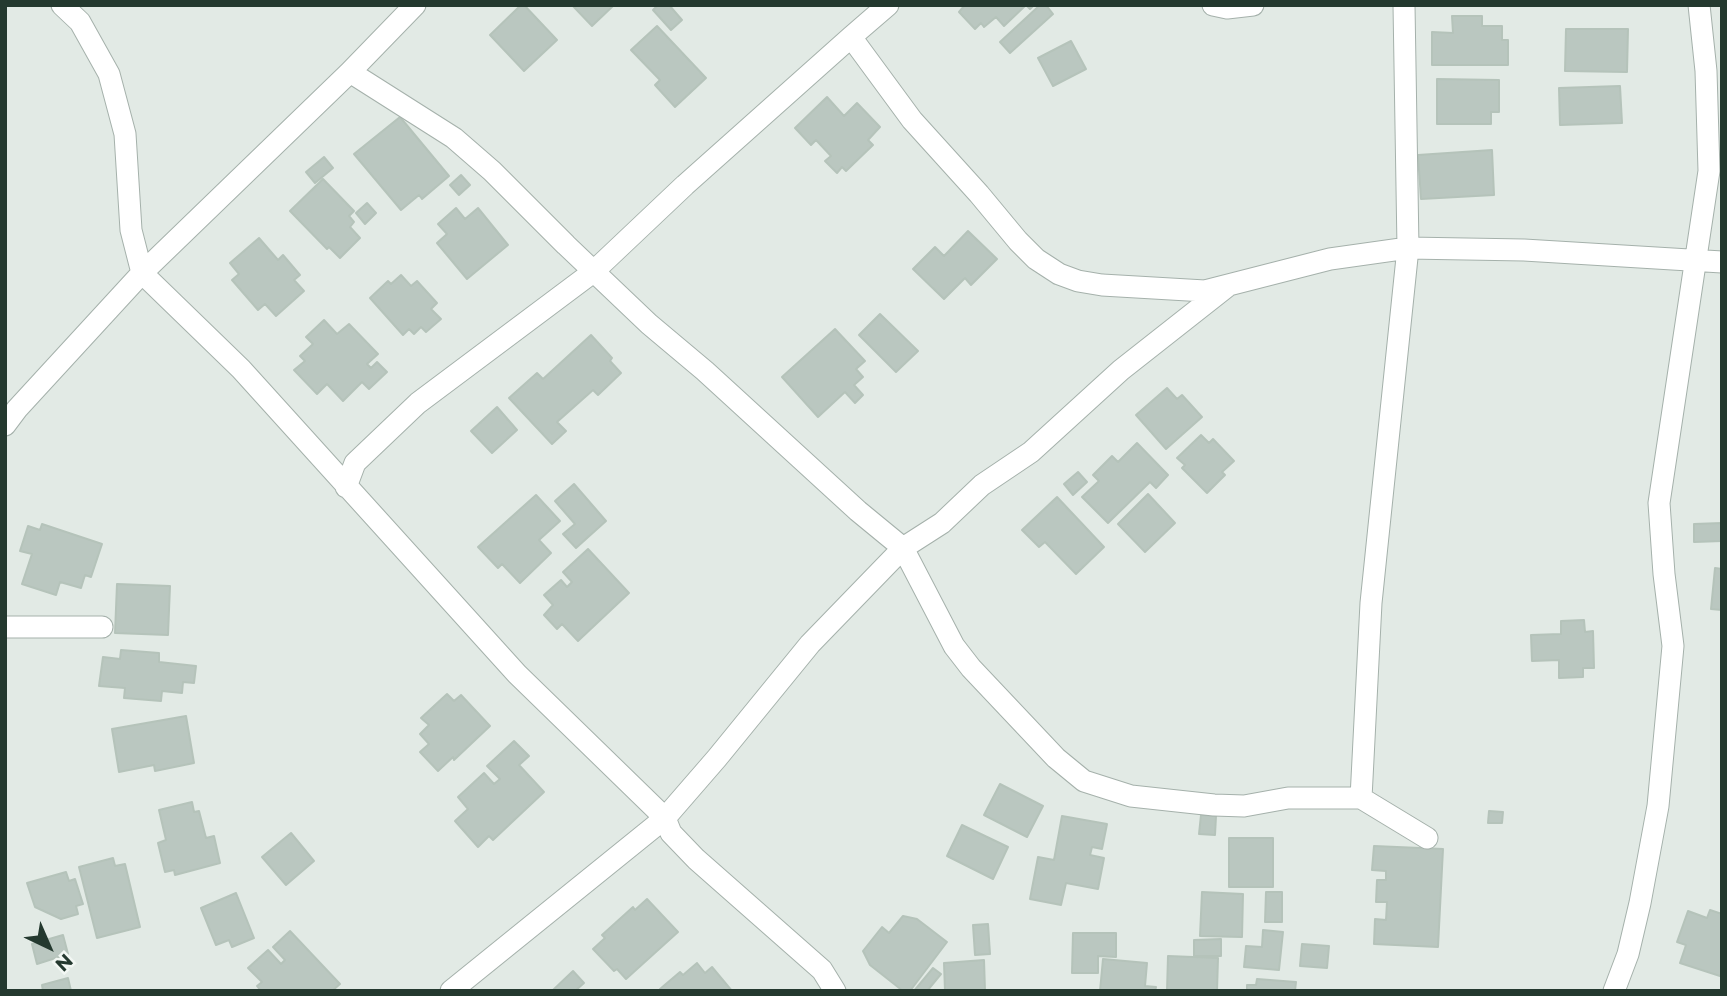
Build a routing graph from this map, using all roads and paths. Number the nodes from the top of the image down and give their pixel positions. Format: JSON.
{"nodes":[{"id":1,"x":62,"y":5,"type":"edge"},
{"id":2,"x":415,"y":5,"type":"edge"},
{"id":3,"x":888,"y":5,"type":"edge"},
{"id":4,"x":1213,"y":5,"type":"edge"},
{"id":5,"x":1253,"y":5,"type":"edge"},
{"id":6,"x":1404,"y":5,"type":"edge"},
{"id":7,"x":1699,"y":5,"type":"edge"},
{"id":8,"x":851,"y":37,"type":"junction"},
{"id":9,"x":350,"y":72,"type":"junction"},
{"id":10,"x":1408,"y":247,"type":"junction"},
{"id":11,"x":1694,"y":261,"type":"junction"},
{"id":12,"x":1722,"y":262,"type":"edge"},
{"id":13,"x":142,"y":272,"type":"junction"},
{"id":14,"x":593,"y":272,"type":"junction"},
{"id":15,"x":1229,"y":285,"type":"junction"},
{"id":16,"x":5,"y":425,"type":"edge"},
{"id":17,"x":346,"y":487,"type":"junction"},
{"id":18,"x":902,"y":548,"type":"junction"},
{"id":19,"x":5,"y":627,"type":"edge"},
{"id":20,"x":102,"y":627,"type":"dead end"},
{"id":21,"x":1361,"y":798,"type":"junction"},
{"id":22,"x":665,"y":818,"type":"junction"},
{"id":23,"x":1427,"y":838,"type":"dead end"},
{"id":24,"x":451,"y":991,"type":"edge"},
{"id":25,"x":835,"y":991,"type":"edge"},
{"id":26,"x":1614,"y":991,"type":"edge"}],
"edges":[{"from":1,"to":13,"type":"street"},
{"from":2,"to":9,"type":"street"},
{"from":3,"to":8,"type":"street"},
{"from":4,"to":5,"type":"street"},
{"from":6,"to":10,"type":"street"},
{"from":7,"to":11,"type":"street"},
{"from":8,"to":14,"type":"street"},
{"from":8,"to":15,"type":"street"},
{"from":9,"to":13,"type":"street"},
{"from":9,"to":14,"type":"street"},
{"from":10,"to":11,"type":"street"},
{"from":10,"to":15,"type":"street"},
{"from":10,"to":21,"type":"street"},
{"from":11,"to":12,"type":"street"},
{"from":11,"to":26,"type":"street"},
{"from":13,"to":16,"type":"street"},
{"from":13,"to":17,"type":"street"},
{"from":14,"to":17,"type":"street"},
{"from":14,"to":18,"type":"street"},
{"from":15,"to":18,"type":"street"},
{"from":17,"to":22,"type":"street"},
{"from":18,"to":21,"type":"street"},
{"from":18,"to":22,"type":"street"},
{"from":19,"to":20,"type":"street"},
{"from":21,"to":23,"type":"street"},
{"from":22,"to":24,"type":"street"},
{"from":22,"to":25,"type":"street"}]}
